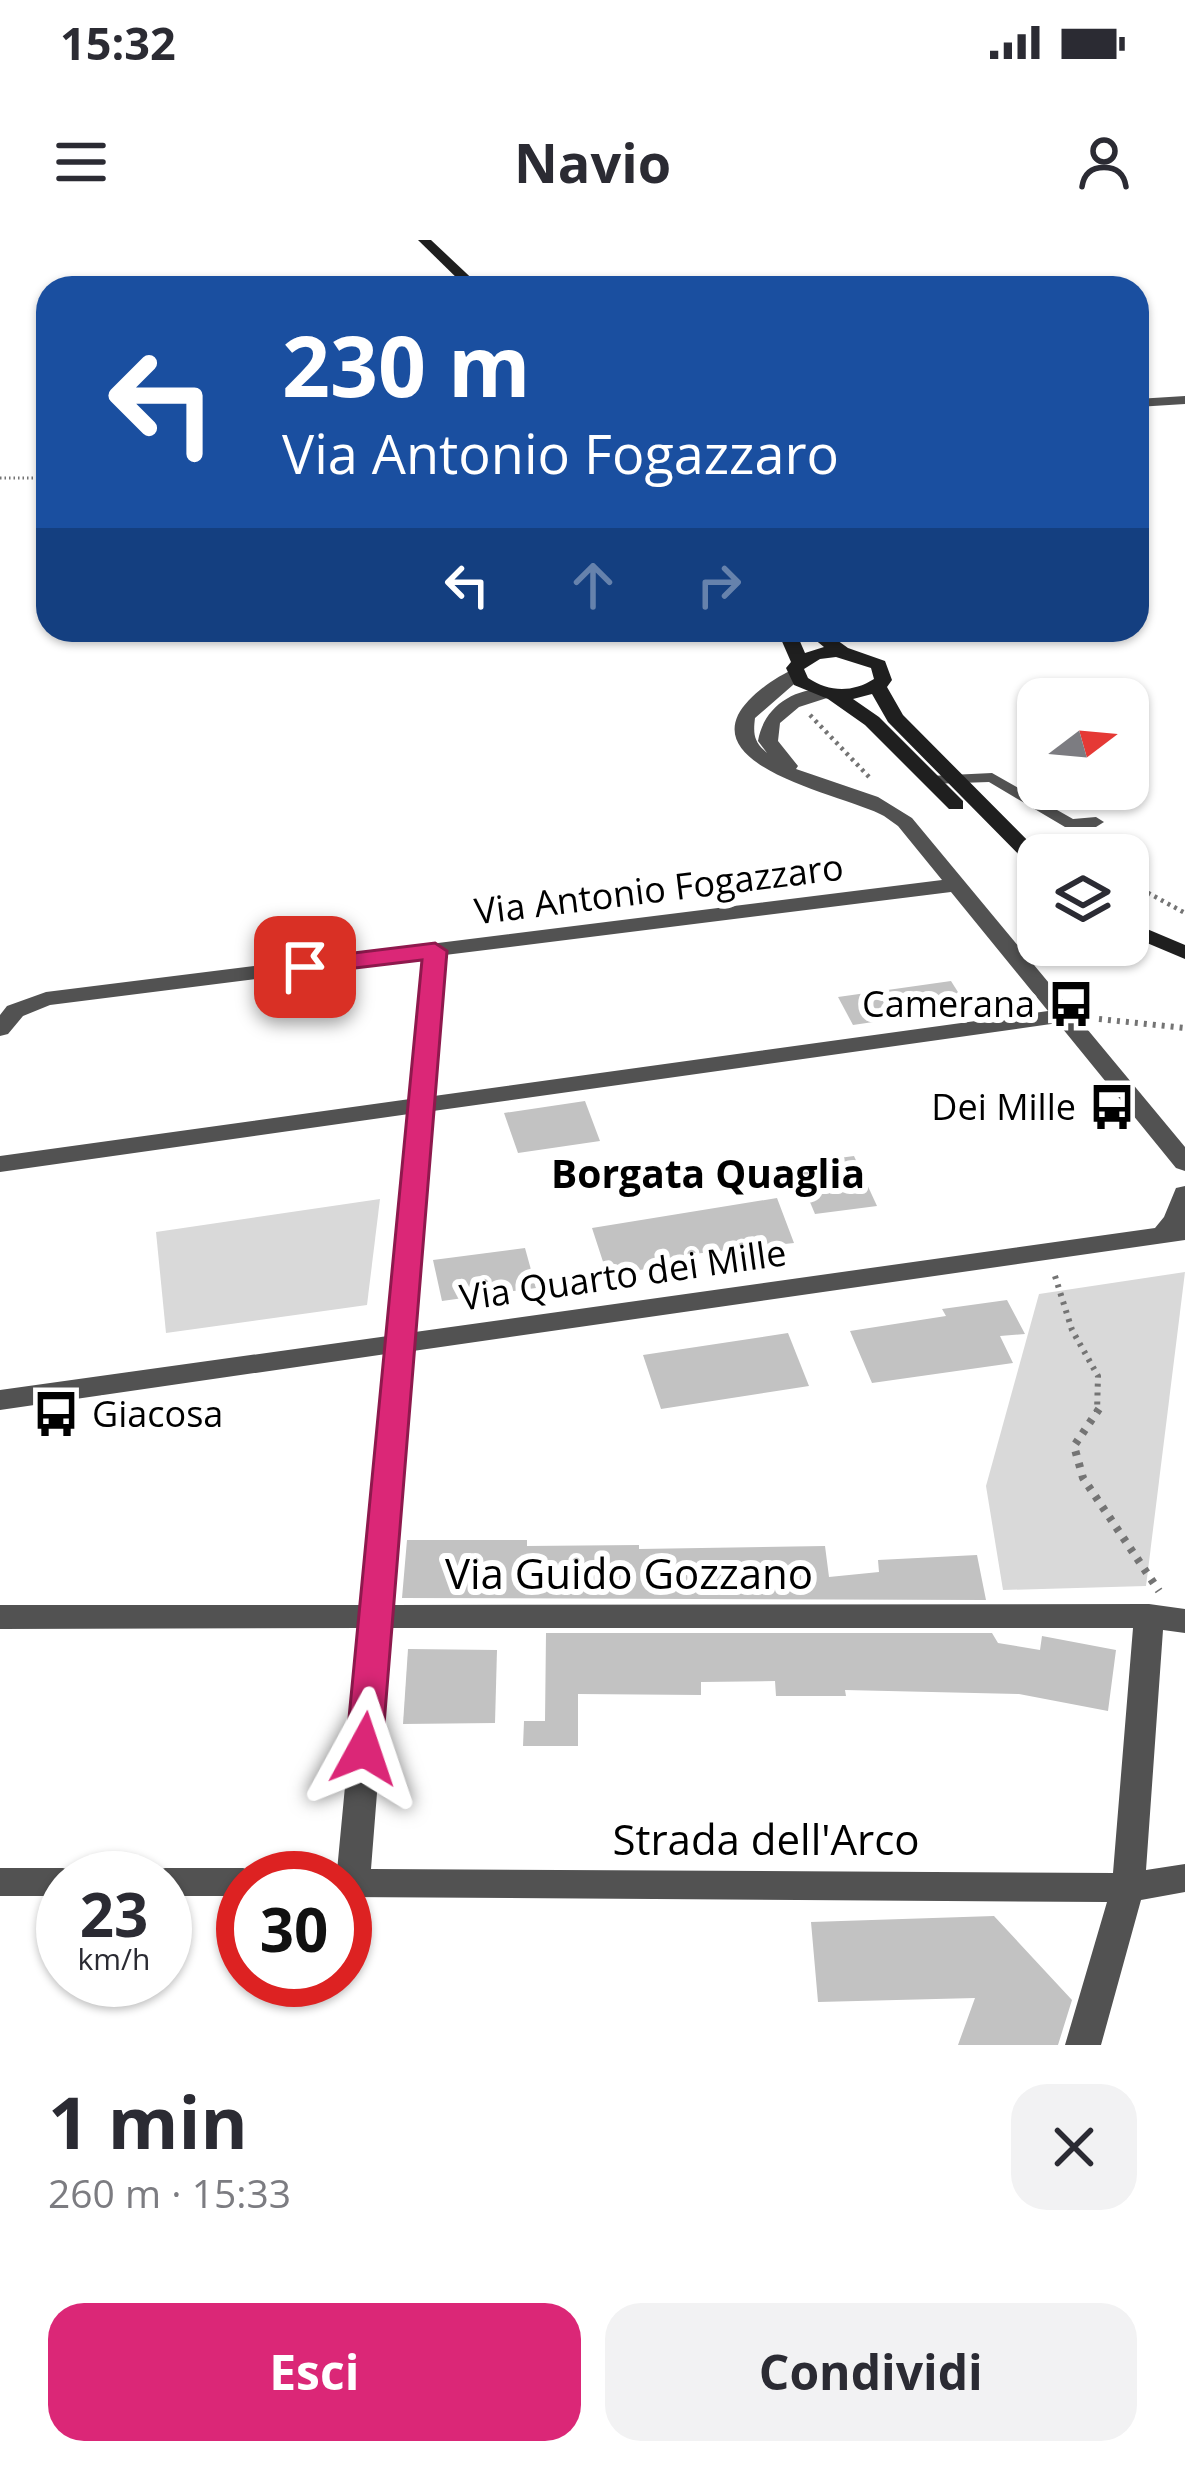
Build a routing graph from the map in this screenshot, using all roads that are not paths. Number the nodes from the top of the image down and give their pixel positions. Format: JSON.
{"nodes":[{"id":1,"x":403,"y":240,"type":"edge"},
{"id":2,"x":424,"y":240,"type":"edge"},
{"id":3,"x":440,"y":276,"type":"edge"},
{"id":4,"x":462,"y":276,"type":"edge"},
{"id":5,"x":1185,"y":400,"type":"edge"},
{"id":6,"x":1149,"y":402,"type":"edge"},
{"id":7,"x":789,"y":642,"type":"edge"},
{"id":8,"x":828,"y":642,"type":"edge"},
{"id":9,"x":842,"y":652,"type":"junction"},
{"id":10,"x":797,"y":668,"type":"junction"},
{"id":11,"x":877,"y":686,"type":"junction"},
{"id":12,"x":828,"y":700,"type":"junction"},
{"id":13,"x":799,"y":775,"type":"junction"},
{"id":14,"x":940,"y":779,"type":"junction"},
{"id":15,"x":1096,"y":822,"type":"dead end"},
{"id":16,"x":1017,"y":845,"type":"edge"},
{"id":17,"x":1017,"y":861,"type":"edge"},
{"id":18,"x":956,"y":885,"type":"junction"},
{"id":19,"x":1149,"y":937,"type":"edge"},
{"id":20,"x":1149,"y":950,"type":"edge"},
{"id":21,"x":435,"y":951,"type":"junction"},
{"id":22,"x":1185,"y":953,"type":"edge"},
{"id":23,"x":1185,"y":966,"type":"edge"},
{"id":24,"x":1064,"y":1016,"type":"junction"},
{"id":25,"x":8,"y":1020,"type":"edge"},
{"id":26,"x":421,"y":1106,"type":"junction"},
{"id":27,"x":1185,"y":1163,"type":"edge"},
{"id":28,"x":0,"y":1164,"type":"edge"},
{"id":29,"x":1185,"y":1195,"type":"edge"},
{"id":30,"x":1174,"y":1233,"type":"edge"},
{"id":31,"x":400,"y":1344,"type":"junction"},
{"id":32,"x":0,"y":1400,"type":"edge"},
{"id":33,"x":1155,"y":1605,"type":"junction"},
{"id":34,"x":376,"y":1616,"type":"junction"},
{"id":35,"x":0,"y":1617,"type":"edge"},
{"id":36,"x":1185,"y":1621,"type":"edge"},
{"id":37,"x":352,"y":1851,"type":"edge"},
{"id":38,"x":1185,"y":1878,"type":"edge"},
{"id":39,"x":0,"y":1882,"type":"edge"},
{"id":40,"x":36,"y":1882,"type":"edge"},
{"id":41,"x":372,"y":1883,"type":"edge"},
{"id":42,"x":1128,"y":1888,"type":"junction"},
{"id":43,"x":1083,"y":2045,"type":"edge"}],
"edges":[{"from":1,"to":3,"type":"street"},
{"from":2,"to":4,"type":"street"},
{"from":5,"to":6,"type":"street"},
{"from":7,"to":10,"type":"street"},
{"from":8,"to":9,"type":"street"},
{"from":9,"to":10,"type":"street"},
{"from":9,"to":11,"type":"street"},
{"from":10,"to":12,"type":"street"},
{"from":10,"to":13,"type":"street"},
{"from":11,"to":12,"type":"street"},
{"from":11,"to":14,"type":"street"},
{"from":12,"to":13,"type":"street"},
{"from":12,"to":14,"type":"street"},
{"from":13,"to":18,"type":"street"},
{"from":14,"to":15,"type":"lane"},
{"from":14,"to":16,"type":"street"},
{"from":14,"to":17,"type":"street"},
{"from":18,"to":21,"type":"street","name":"Via Antonio Fogazzaro"},
{"from":18,"to":24,"type":"street"},
{"from":19,"to":22,"type":"street"},
{"from":20,"to":23,"type":"street"},
{"from":21,"to":25,"type":"street","name":"Via Antonio Fogazzaro"},
{"from":21,"to":26,"type":"street"},
{"from":24,"to":26,"type":"street"},
{"from":24,"to":27,"type":"street"},
{"from":26,"to":28,"type":"street"},
{"from":26,"to":31,"type":"street"},
{"from":29,"to":30,"type":"street"},
{"from":30,"to":31,"type":"street","name":"Via Quarto dei Mille"},
{"from":31,"to":32,"type":"street","name":"Via Quarto dei Mille"},
{"from":31,"to":34,"type":"street"},
{"from":33,"to":34,"type":"street","name":"Via Guido Gozzano"},
{"from":33,"to":36,"type":"street","name":"Via Guido Gozzano"},
{"from":33,"to":42,"type":"street"},
{"from":34,"to":35,"type":"street","name":"Via Guido Gozzano"},
{"from":34,"to":37,"type":"street"},
{"from":38,"to":42,"type":"street","name":"Strada dell'Arco"},
{"from":39,"to":40,"type":"street"},
{"from":41,"to":42,"type":"street","name":"Strada dell'Arco"},
{"from":42,"to":43,"type":"street"}]}
